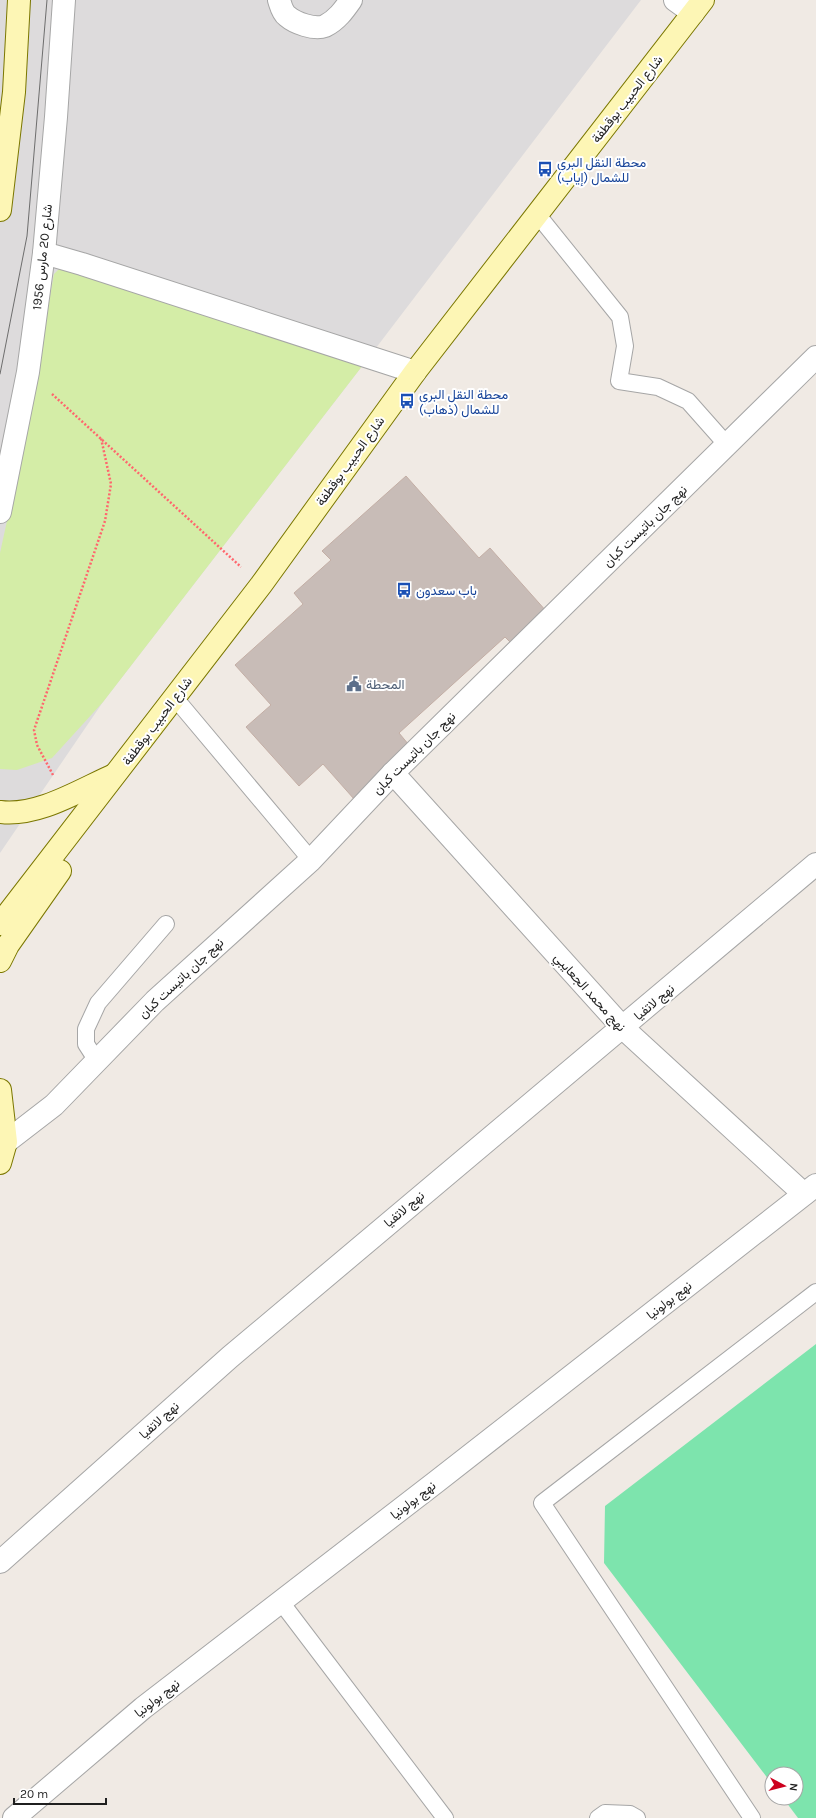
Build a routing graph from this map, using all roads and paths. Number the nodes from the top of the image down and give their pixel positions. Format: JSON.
{"nodes":[{"id":1,"x":19,"y":0,"type":"edge"},
{"id":2,"x":64,"y":0,"type":"edge"},
{"id":3,"x":279,"y":0,"type":"edge"},
{"id":4,"x":351,"y":0,"type":"edge"},
{"id":5,"x":675,"y":0,"type":"edge"},
{"id":6,"x":698,"y":6,"type":"edge"},
{"id":7,"x":3,"y":167,"type":"edge"},
{"id":8,"x":0,"y":210,"type":"edge"},
{"id":9,"x":537,"y":214,"type":"junction"},
{"id":10,"x":44,"y":253,"type":"junction"},
{"id":11,"x":816,"y":357,"type":"edge"},
{"id":12,"x":28,"y":372,"type":"junction"},
{"id":13,"x":415,"y":372,"type":"junction"},
{"id":14,"x":101,"y":438,"type":"junction"},
{"id":15,"x":727,"y":445,"type":"junction"},
{"id":16,"x":0,"y":512,"type":"edge"},
{"id":17,"x":261,"y":585,"type":"junction"},
{"id":18,"x":175,"y":698,"type":"junction"},
{"id":19,"x":141,"y":742,"type":"junction"},
{"id":20,"x":393,"y":773,"type":"junction"},
{"id":21,"x":117,"y":774,"type":"junction"},
{"id":22,"x":65,"y":797,"type":"junction"},
{"id":23,"x":0,"y":812,"type":"edge"},
{"id":24,"x":311,"y":860,"type":"junction"},
{"id":25,"x":816,"y":864,"type":"edge"},
{"id":26,"x":0,"y":924,"type":"edge"},
{"id":27,"x":166,"y":924,"type":"dead end"},
{"id":28,"x":0,"y":961,"type":"edge"},
{"id":29,"x":623,"y":1028,"type":"junction"},
{"id":30,"x":97,"y":1061,"type":"junction"},
{"id":31,"x":0,"y":1090,"type":"edge"},
{"id":32,"x":3,"y":1153,"type":"edge"},
{"id":33,"x":810,"y":1190,"type":"edge"},
{"id":34,"x":816,"y":1292,"type":"edge"},
{"id":35,"x":0,"y":1562,"type":"edge"},
{"id":36,"x":281,"y":1602,"type":"junction"},
{"id":37,"x":14,"y":1818,"type":"edge"},
{"id":38,"x":445,"y":1818,"type":"edge"},
{"id":39,"x":598,"y":1818,"type":"edge"},
{"id":40,"x":637,"y":1818,"type":"edge"},
{"id":41,"x":752,"y":1818,"type":"edge"}],
"edges":[{"from":1,"to":7,"type":"main road"},
{"from":2,"to":10,"type":"street","name":"شارع 20 مارس 1956"},
{"from":3,"to":4,"type":"street"},
{"from":5,"to":6,"type":"street"},
{"from":6,"to":9,"type":"main road","name":"شارع الحبيب بوقطفة"},
{"from":7,"to":8,"type":"main road"},
{"from":9,"to":13,"type":"main road","name":"شارع الحبيب بوقطفة"},
{"from":9,"to":15,"type":"lane"},
{"from":10,"to":12,"type":"street","name":"شارع 20 مارس 1956"},
{"from":10,"to":13,"type":"street"},
{"from":11,"to":15,"type":"street","name":"نهج جان باتيست كبان"},
{"from":12,"to":14,"type":"path"},
{"from":12,"to":16,"type":"street","name":"شارع 20 مارس 1956"},
{"from":13,"to":17,"type":"main road","name":"شارع الحبيب بوقطفة"},
{"from":14,"to":17,"type":"path"},
{"from":14,"to":22,"type":"path"},
{"from":15,"to":20,"type":"street","name":"نهج جان باتيست كبان"},
{"from":17,"to":18,"type":"main road","name":"شارع الحبيب بوقطفة"},
{"from":18,"to":19,"type":"main road","name":"شارع الحبيب بوقطفة"},
{"from":18,"to":24,"type":"lane"},
{"from":19,"to":21,"type":"main road","name":"شارع الحبيب بوقطفة"},
{"from":19,"to":28,"type":"main road"},
{"from":20,"to":24,"type":"street","name":"نهج جان باتيست كبان"},
{"from":20,"to":29,"type":"street","name":"نهج محمد الجعايبي"},
{"from":21,"to":22,"type":"main road"},
{"from":21,"to":26,"type":"main road","name":"شارع الحبيب بوقطفة"},
{"from":22,"to":23,"type":"main road"},
{"from":24,"to":30,"type":"street","name":"نهج جان باتيست كبان"},
{"from":25,"to":29,"type":"street","name":"نهج لاتفيا"},
{"from":27,"to":30,"type":"lane"},
{"from":29,"to":33,"type":"street","name":"نهج محمد الجعايبي"},
{"from":29,"to":35,"type":"street","name":"نهج لاتفيا"},
{"from":30,"to":32,"type":"street","name":"نهج جان باتيست كبان"},
{"from":31,"to":32,"type":"main road"},
{"from":33,"to":36,"type":"street","name":"نهج بولونيا"},
{"from":34,"to":41,"type":"lane"},
{"from":36,"to":37,"type":"street","name":"نهج بولونيا"},
{"from":36,"to":38,"type":"lane"},
{"from":39,"to":40,"type":"lane"}]}
